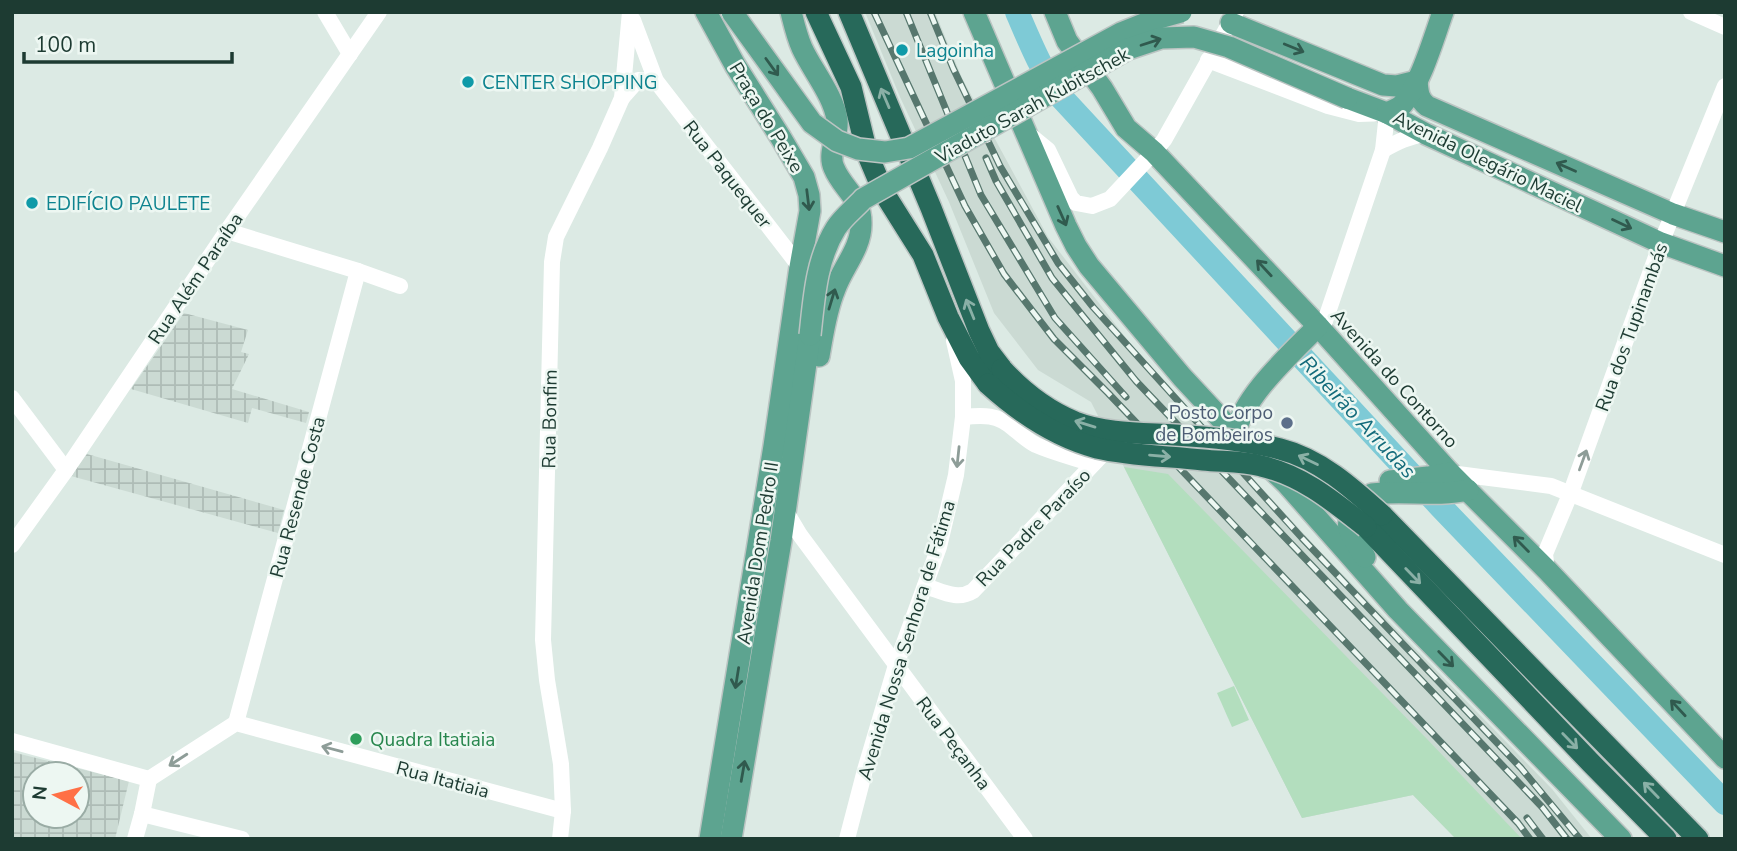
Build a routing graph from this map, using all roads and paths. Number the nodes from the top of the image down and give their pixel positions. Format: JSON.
{"nodes":[{"id":1,"x":325,"y":12,"type":"edge"},
{"id":2,"x":379,"y":12,"type":"edge"},
{"id":3,"x":706,"y":12,"type":"edge"},
{"id":4,"x":732,"y":12,"type":"edge"},
{"id":5,"x":791,"y":12,"type":"edge"},
{"id":6,"x":816,"y":12,"type":"edge"},
{"id":7,"x":849,"y":12,"type":"edge"},
{"id":8,"x":974,"y":12,"type":"edge"},
{"id":9,"x":1055,"y":12,"type":"edge"},
{"id":10,"x":1181,"y":12,"type":"edge"},
{"id":11,"x":1443,"y":12,"type":"edge"},
{"id":12,"x":1691,"y":12,"type":"edge"},
{"id":13,"x":630,"y":13,"type":"edge"},
{"id":14,"x":1233,"y":17,"type":"edge"},
{"id":15,"x":1725,"y":27,"type":"edge"},
{"id":16,"x":350,"y":54,"type":"junction"},
{"id":17,"x":1208,"y":60,"type":"junction"},
{"id":18,"x":656,"y":81,"type":"junction"},
{"id":19,"x":1417,"y":81,"type":"junction"},
{"id":20,"x":1725,"y":86,"type":"edge"},
{"id":21,"x":1047,"y":95,"type":"junction"},
{"id":22,"x":622,"y":98,"type":"junction"},
{"id":23,"x":979,"y":111,"type":"junction"},
{"id":24,"x":1387,"y":113,"type":"junction"},
{"id":25,"x":1024,"y":131,"type":"junction"},
{"id":26,"x":1426,"y":134,"type":"junction"},
{"id":27,"x":1383,"y":150,"type":"junction"},
{"id":28,"x":1147,"y":160,"type":"junction"},
{"id":29,"x":1673,"y":214,"type":"junction"},
{"id":30,"x":227,"y":231,"type":"junction"},
{"id":31,"x":1725,"y":232,"type":"edge"},
{"id":32,"x":1661,"y":243,"type":"junction"},
{"id":33,"x":1725,"y":266,"type":"edge"},
{"id":34,"x":800,"y":267,"type":"junction"},
{"id":35,"x":358,"y":271,"type":"junction"},
{"id":36,"x":400,"y":286,"type":"dead end"},
{"id":37,"x":948,"y":317,"type":"junction"},
{"id":38,"x":1314,"y":328,"type":"junction"},
{"id":39,"x":810,"y":335,"type":"joint"},
{"id":40,"x":995,"y":376,"type":"junction"},
{"id":41,"x":12,"y":398,"type":"edge"},
{"id":42,"x":963,"y":417,"type":"junction"},
{"id":43,"x":1236,"y":434,"type":"junction"},
{"id":44,"x":797,"y":436,"type":"junction"},
{"id":45,"x":1423,"y":460,"type":"junction"},
{"id":46,"x":66,"y":470,"type":"junction"},
{"id":47,"x":1287,"y":484,"type":"junction"},
{"id":48,"x":1390,"y":484,"type":"junction"},
{"id":49,"x":1457,"y":485,"type":"junction"},
{"id":50,"x":1571,"y":492,"type":"junction"},
{"id":51,"x":785,"y":510,"type":"junction"},
{"id":52,"x":1374,"y":521,"type":"junction"},
{"id":53,"x":12,"y":545,"type":"edge"},
{"id":54,"x":1725,"y":555,"type":"edge"},
{"id":55,"x":1547,"y":570,"type":"junction"},
{"id":56,"x":925,"y":586,"type":"junction"},
{"id":57,"x":1398,"y":610,"type":"junction"},
{"id":58,"x":896,"y":665,"type":"junction"},
{"id":59,"x":236,"y":723,"type":"junction"},
{"id":60,"x":12,"y":741,"type":"edge"},
{"id":61,"x":1725,"y":758,"type":"edge"},
{"id":62,"x":149,"y":779,"type":"junction"},
{"id":63,"x":563,"y":811,"type":"junction"},
{"id":64,"x":142,"y":814,"type":"junction"},
{"id":65,"x":135,"y":839,"type":"edge"},
{"id":66,"x":242,"y":839,"type":"edge"},
{"id":67,"x":560,"y":839,"type":"edge"},
{"id":68,"x":710,"y":839,"type":"edge"},
{"id":69,"x":731,"y":839,"type":"edge"},
{"id":70,"x":847,"y":839,"type":"edge"},
{"id":71,"x":1025,"y":839,"type":"edge"},
{"id":72,"x":1621,"y":839,"type":"edge"},
{"id":73,"x":1666,"y":839,"type":"edge"},
{"id":74,"x":1698,"y":839,"type":"edge"}],
"edges":[{"from":1,"to":16,"type":"street"},
{"from":2,"to":16,"type":"street","name":"Rua Além Paraíba"},
{"from":3,"to":34,"type":"main road","name":"Praça do Peixe","one_way":true},
{"from":4,"to":23,"type":"main road","name":"Viaduto Sarah Kubitschek","one_way":true,"bridge":true},
{"from":44,"to":5,"type":"main road","one_way":true},
{"from":6,"to":37,"type":"highway"},
{"from":40,"to":7,"type":"highway","one_way":true},
{"from":8,"to":25,"type":"main road"},
{"from":9,"to":28,"type":"main road","name":"Avenida do Contorno"},
{"from":10,"to":23,"type":"main road","name":"Viaduto Sarah Kubitschek","bridge":true},
{"from":11,"to":19,"type":"main road"},
{"from":12,"to":15,"type":"street"},
{"from":13,"to":18,"type":"street","name":"Rua Paquequer"},
{"from":13,"to":22,"type":"street","name":"Rua Bonfim"},
{"from":14,"to":17,"type":"street"},
{"from":14,"to":19,"type":"main road","name":"Avenida Olegário Maciel","one_way":true},
{"from":16,"to":30,"type":"street","name":"Rua Além Paraíba"},
{"from":17,"to":24,"type":"street","name":"Avenida Olegário Maciel"},
{"from":17,"to":28,"type":"street"},
{"from":18,"to":22,"type":"street"},
{"from":18,"to":34,"type":"street","name":"Rua Paquequer"},
{"from":19,"to":24,"type":"main road"},
{"from":29,"to":19,"type":"main road","name":"Avenida Olegário Maciel","one_way":true},
{"from":20,"to":29,"type":"street","name":"Rua dos Tupinambás"},
{"from":21,"to":23,"type":"main road","bridge":true},
{"from":21,"to":24,"type":"main road","name":"Viaduto Sarah Kubitschek","one_way":true,"bridge":true},
{"from":21,"to":39,"type":"main road","name":"Viaduto Sarah Kubitschek","bridge":true},
{"from":22,"to":63,"type":"street","name":"Rua Bonfim"},
{"from":24,"to":26,"type":"main road","name":"Avenida Olegário Maciel"},
{"from":24,"to":27,"type":"street"},
{"from":25,"to":28,"type":"street"},
{"from":25,"to":43,"type":"main road","one_way":true},
{"from":26,"to":27,"type":"street"},
{"from":26,"to":32,"type":"main road","name":"Avenida Olegário Maciel","one_way":true},
{"from":27,"to":38,"type":"street"},
{"from":38,"to":28,"type":"main road","name":"Avenida do Contorno","one_way":true},
{"from":29,"to":31,"type":"main road","name":"Avenida Olegário Maciel"},
{"from":29,"to":32,"type":"street","name":"Rua dos Tupinambás"},
{"from":30,"to":35,"type":"street"},
{"from":30,"to":46,"type":"street","name":"Rua Além Paraíba"},
{"from":32,"to":33,"type":"main road","name":"Avenida Olegário Maciel"},
{"from":50,"to":32,"type":"street","name":"Rua dos Tupinambás","one_way":true},
{"from":34,"to":68,"type":"main road","name":"Avenida Dom Pedro II","one_way":true},
{"from":35,"to":36,"type":"street"},
{"from":35,"to":59,"type":"street","name":"Rua Resende Costa"},
{"from":37,"to":40,"type":"highway"},
{"from":37,"to":42,"type":"street","name":"Avenida Nossa Senhora de Fátima"},
{"from":38,"to":43,"type":"main road"},
{"from":38,"to":45,"type":"main road","name":"Avenida do Contorno"},
{"from":39,"to":44,"type":"main road","name":"Avenida Dom Pedro II"},
{"from":40,"to":52,"type":"highway","bridge":true},
{"from":41,"to":46,"type":"street"},
{"from":42,"to":56,"type":"street","name":"Avenida Nossa Senhora de Fátima","one_way":true},
{"from":42,"to":56,"type":"street","name":"Rua Padre Paraíso"},
{"from":43,"to":47,"type":"main road"},
{"from":44,"to":51,"type":"main road","name":"Avenida Dom Pedro II"},
{"from":45,"to":48,"type":"main road"},
{"from":45,"to":49,"type":"main road","name":"Avenida do Contorno"},
{"from":45,"to":49,"type":"main road"},
{"from":46,"to":53,"type":"street","name":"Rua Além Paraíba"},
{"from":47,"to":48,"type":"main road"},
{"from":47,"to":57,"type":"main road"},
{"from":48,"to":49,"type":"main road"},
{"from":48,"to":57,"type":"main road"},
{"from":49,"to":50,"type":"street"},
{"from":55,"to":49,"type":"main road","name":"Avenida do Contorno","one_way":true},
{"from":50,"to":54,"type":"street"},
{"from":50,"to":55,"type":"street","name":"Rua dos Tupinambás"},
{"from":51,"to":58,"type":"street","name":"Rua Peçanha"},
{"from":69,"to":51,"type":"main road","name":"Avenida Dom Pedro II","one_way":true},
{"from":52,"to":73,"type":"highway","one_way":true},
{"from":74,"to":52,"type":"highway","one_way":true},
{"from":61,"to":55,"type":"main road","name":"Avenida do Contorno","one_way":true},
{"from":56,"to":58,"type":"street","name":"Avenida Nossa Senhora de Fátima"},
{"from":57,"to":72,"type":"main road","one_way":true},
{"from":58,"to":70,"type":"street","name":"Avenida Nossa Senhora de Fátima"},
{"from":58,"to":71,"type":"street","name":"Rua Peçanha"},
{"from":59,"to":62,"type":"street","one_way":true},
{"from":63,"to":59,"type":"street","name":"Rua Itatiaia","one_way":true},
{"from":60,"to":62,"type":"street"},
{"from":62,"to":64,"type":"street"},
{"from":63,"to":67,"type":"street","name":"Rua Bonfim"},
{"from":64,"to":65,"type":"street"},
{"from":64,"to":66,"type":"street"}]}
